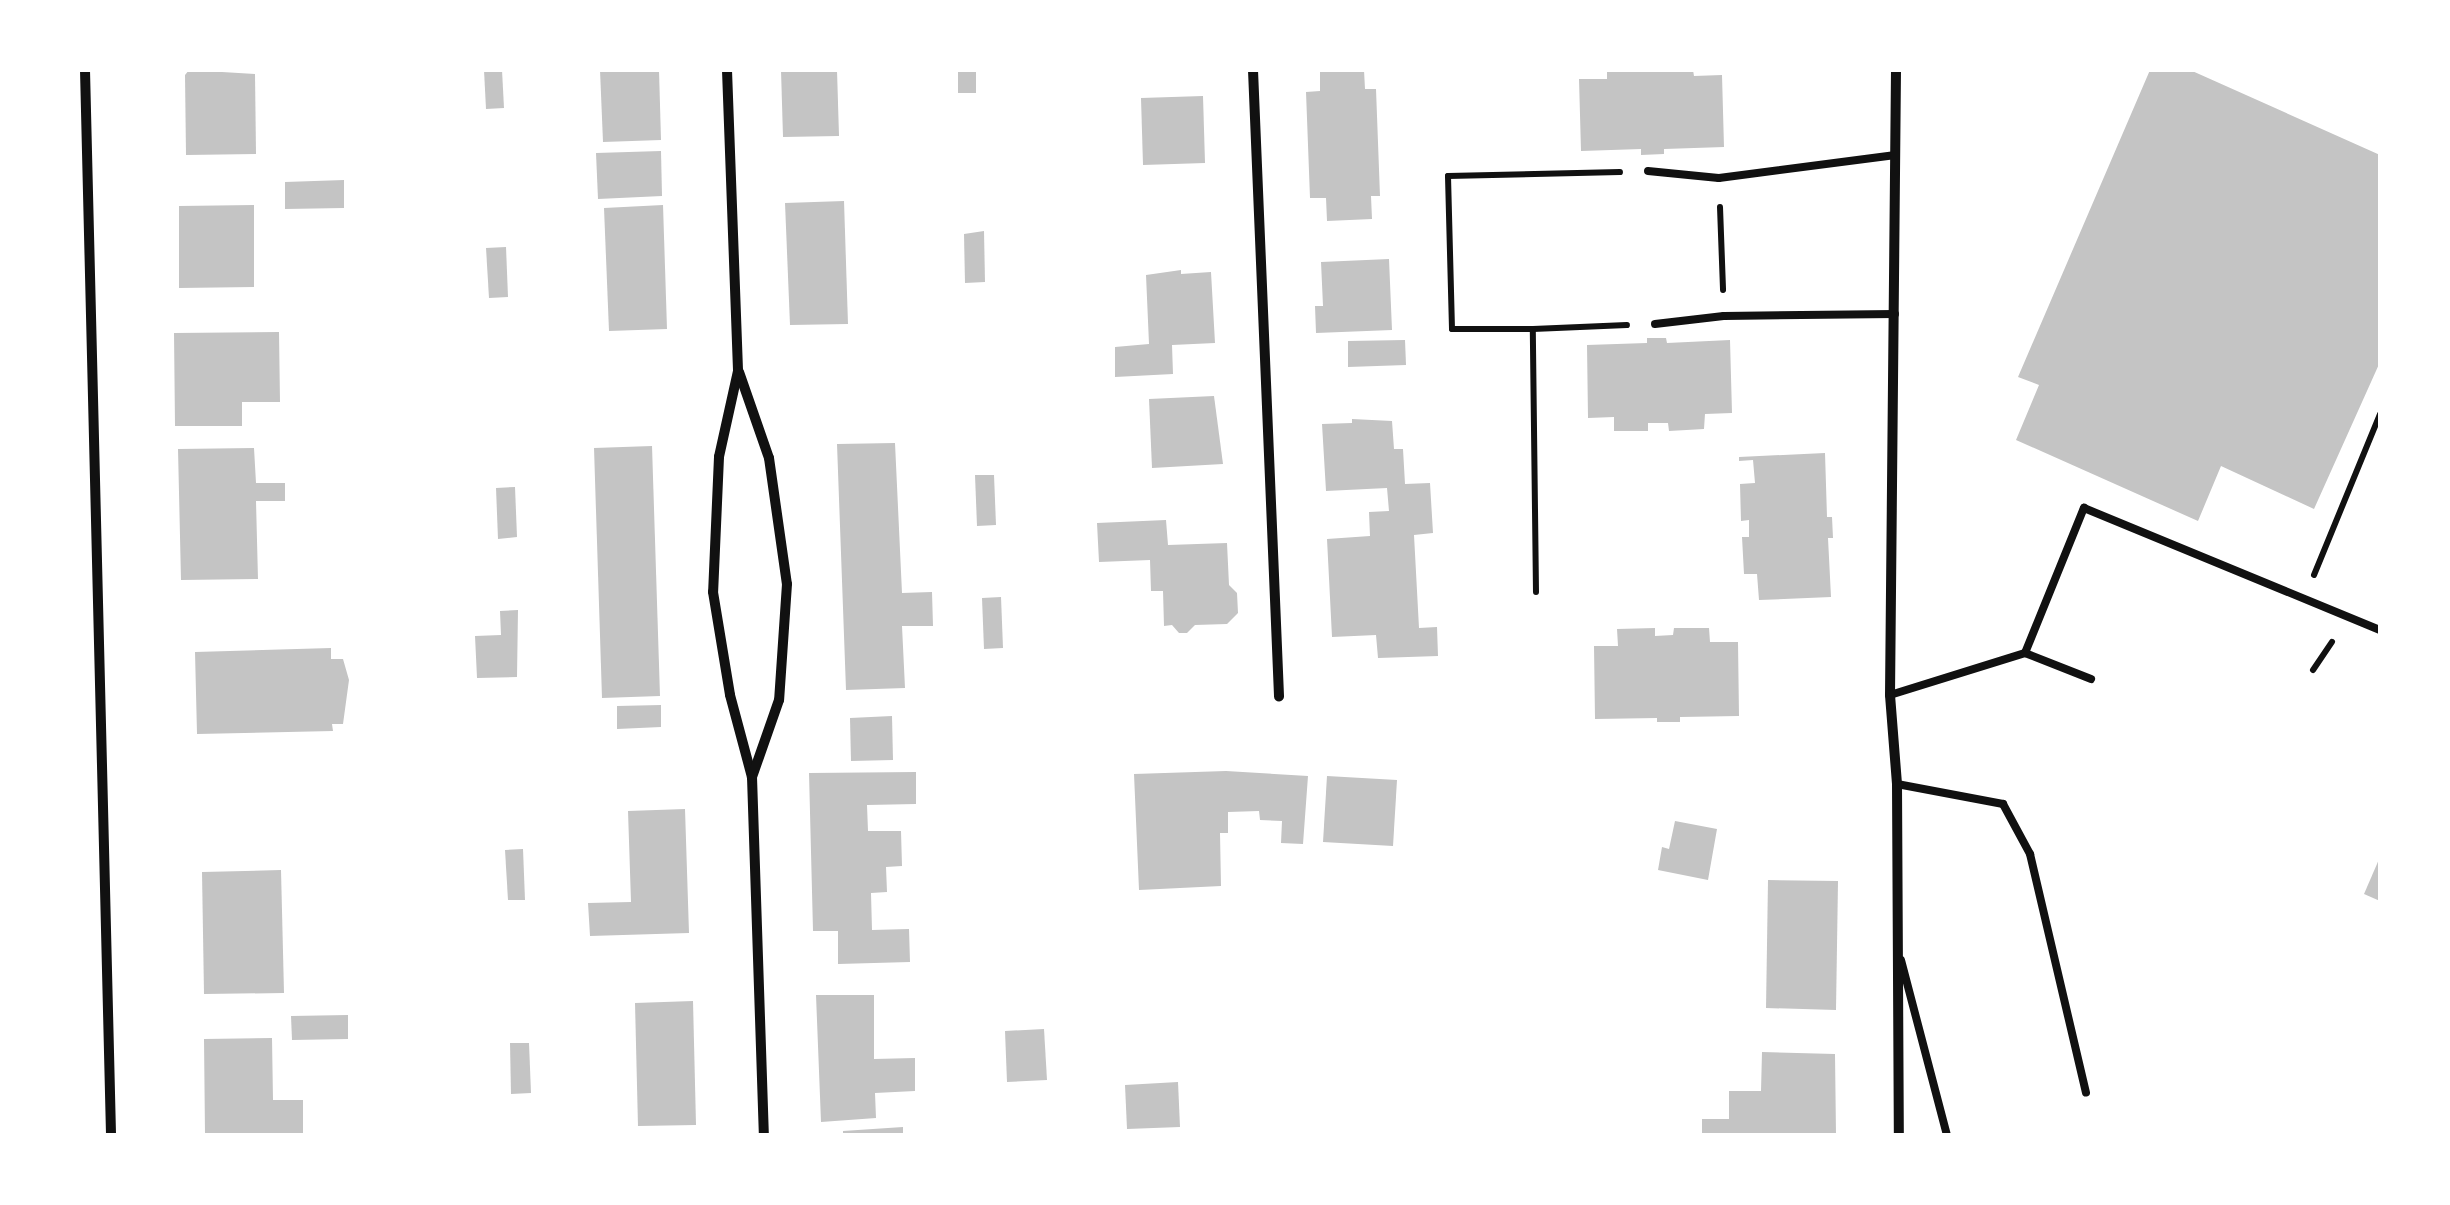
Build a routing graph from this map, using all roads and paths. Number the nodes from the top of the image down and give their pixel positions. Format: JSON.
{"nodes":[{"id":1,"x":86,"y":70,"type":"edge"},
{"id":2,"x":727,"y":70,"type":"edge"},
{"id":3,"x":1253,"y":70,"type":"edge"},
{"id":4,"x":1896,"y":70,"type":"edge"},
{"id":5,"x":1896,"y":155,"type":"junction"},
{"id":6,"x":1648,"y":172,"type":"joint"},
{"id":7,"x":1719,"y":178,"type":"junction"},
{"id":8,"x":1895,"y":314,"type":"junction"},
{"id":9,"x":1724,"y":316,"type":"junction"},
{"id":10,"x":1654,"y":324,"type":"joint"},
{"id":11,"x":1533,"y":329,"type":"junction"},
{"id":12,"x":738,"y":371,"type":"junction"},
{"id":13,"x":2380,"y":414,"type":"edge"},
{"id":14,"x":1536,"y":592,"type":"dead end"},
{"id":15,"x":2305,"y":598,"type":"junction"},
{"id":16,"x":2380,"y":630,"type":"edge"},
{"id":17,"x":2025,"y":652,"type":"junction"},
{"id":18,"x":2091,"y":679,"type":"dead end"},
{"id":19,"x":1890,"y":695,"type":"junction"},
{"id":20,"x":1280,"y":696,"type":"dead end"},
{"id":21,"x":752,"y":777,"type":"junction"},
{"id":22,"x":1897,"y":784,"type":"junction"},
{"id":23,"x":1900,"y":953,"type":"junction"},
{"id":24,"x":2086,"y":1094,"type":"dead end"},
{"id":25,"x":111,"y":1135,"type":"edge"},
{"id":26,"x":764,"y":1135,"type":"edge"},
{"id":27,"x":1900,"y":1135,"type":"edge"},
{"id":28,"x":1947,"y":1135,"type":"edge"}],
"edges":[{"from":1,"to":25,"type":"street"},
{"from":2,"to":12,"type":"street"},
{"from":3,"to":20,"type":"street"},
{"from":4,"to":5,"type":"street"},
{"from":5,"to":7,"type":"lane"},
{"from":5,"to":8,"type":"street"},
{"from":6,"to":7,"type":"lane"},
{"from":6,"to":11,"type":"path"},
{"from":7,"to":9,"type":"path"},
{"from":8,"to":9,"type":"lane"},
{"from":8,"to":19,"type":"street"},
{"from":9,"to":10,"type":"lane"},
{"from":10,"to":11,"type":"path"},
{"from":11,"to":14,"type":"path"},
{"from":12,"to":21,"type":"street"},
{"from":12,"to":21,"type":"street"},
{"from":13,"to":15,"type":"path"},
{"from":15,"to":16,"type":"lane"},
{"from":15,"to":17,"type":"lane"},
{"from":17,"to":18,"type":"lane"},
{"from":17,"to":19,"type":"lane"},
{"from":19,"to":22,"type":"street"},
{"from":21,"to":26,"type":"street"},
{"from":22,"to":23,"type":"street"},
{"from":22,"to":24,"type":"lane"},
{"from":23,"to":27,"type":"street"},
{"from":23,"to":28,"type":"lane"}]}
